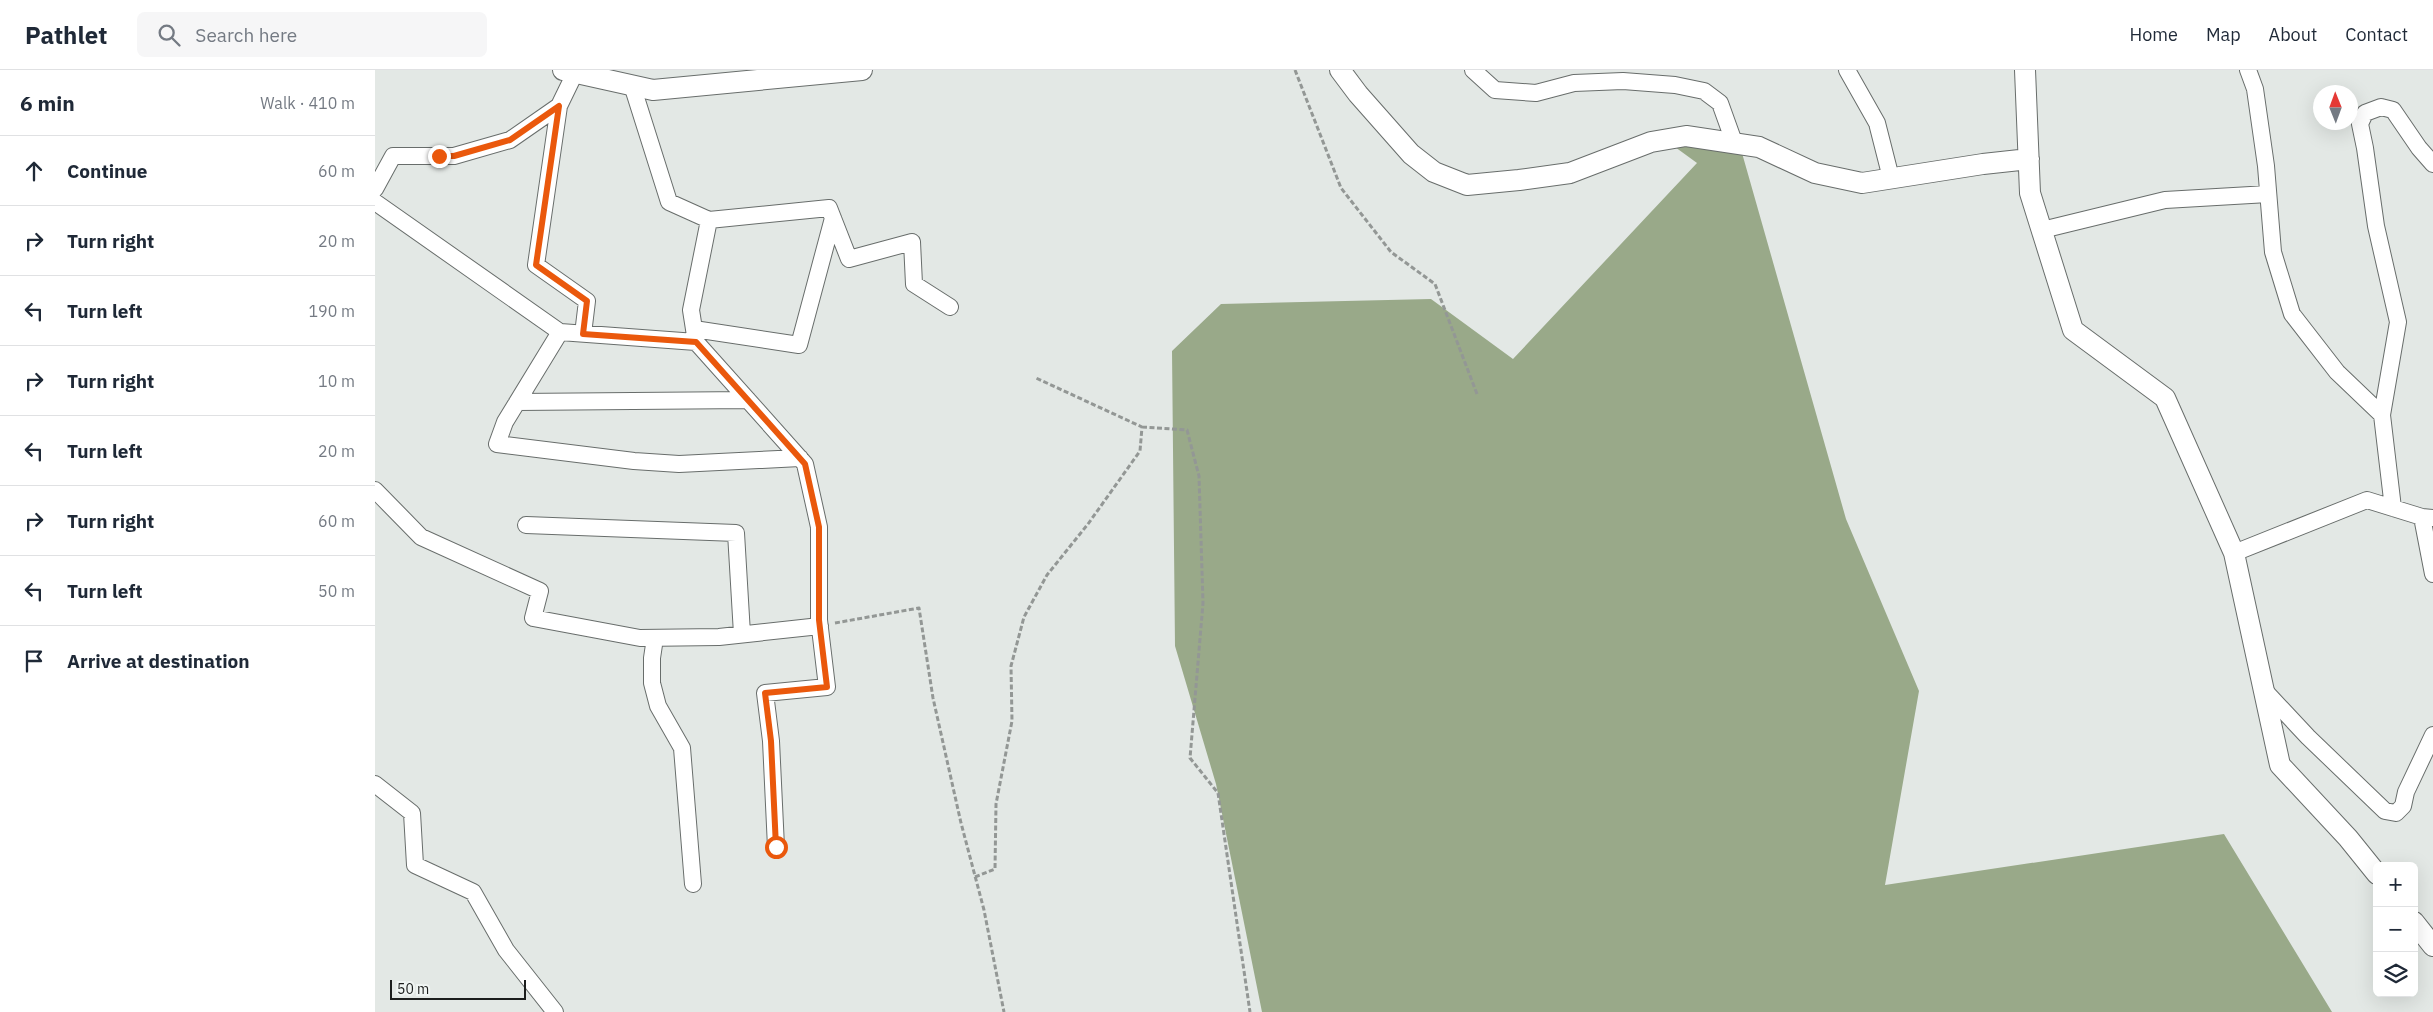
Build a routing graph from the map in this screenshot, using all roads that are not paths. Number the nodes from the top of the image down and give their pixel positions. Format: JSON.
{"nodes":[{"id":1,"x":862,"y":70,"type":"edge"},
{"id":2,"x":1340,"y":70,"type":"edge"},
{"id":3,"x":1473,"y":70,"type":"edge"},
{"id":4,"x":1847,"y":70,"type":"edge"},
{"id":5,"x":2025,"y":70,"type":"edge"},
{"id":6,"x":2248,"y":70,"type":"edge"},
{"id":7,"x":581,"y":72,"type":"edge"},
{"id":8,"x":632,"y":85,"type":"junction"},
{"id":9,"x":559,"y":106,"type":"junction"},
{"id":10,"x":1734,"y":142,"type":"junction"},
{"id":11,"x":2029,"y":160,"type":"junction"},
{"id":12,"x":2433,"y":164,"type":"edge"},
{"id":13,"x":1891,"y":178,"type":"junction"},
{"id":14,"x":375,"y":189,"type":"edge"},
{"id":15,"x":2268,"y":194,"type":"junction"},
{"id":16,"x":375,"y":202,"type":"edge"},
{"id":17,"x":833,"y":218,"type":"junction"},
{"id":18,"x":709,"y":220,"type":"junction"},
{"id":19,"x":2042,"y":230,"type":"junction"},
{"id":20,"x":950,"y":307,"type":"dead end"},
{"id":21,"x":561,"y":332,"type":"junction"},
{"id":22,"x":583,"y":334,"type":"junction"},
{"id":23,"x":695,"y":335,"type":"junction"},
{"id":24,"x":748,"y":400,"type":"junction"},
{"id":25,"x":517,"y":402,"type":"junction"},
{"id":26,"x":2382,"y":415,"type":"junction"},
{"id":27,"x":800,"y":458,"type":"junction"},
{"id":28,"x":375,"y":490,"type":"edge"},
{"id":29,"x":2393,"y":508,"type":"junction"},
{"id":30,"x":2427,"y":517,"type":"edge"},
{"id":31,"x":526,"y":525,"type":"dead end"},
{"id":32,"x":2234,"y":553,"type":"junction"},
{"id":33,"x":2433,"y":574,"type":"edge"},
{"id":34,"x":820,"y":626,"type":"junction"},
{"id":35,"x":742,"y":634,"type":"junction"},
{"id":36,"x":655,"y":638,"type":"junction"},
{"id":37,"x":2264,"y":690,"type":"junction"},
{"id":38,"x":2433,"y":735,"type":"edge"},
{"id":39,"x":2427,"y":762,"type":"edge"},
{"id":40,"x":375,"y":784,"type":"edge"},
{"id":41,"x":776,"y":847,"type":"dead end"},
{"id":42,"x":2373,"y":869,"type":"edge"},
{"id":43,"x":693,"y":884,"type":"dead end"},
{"id":44,"x":2418,"y":927,"type":"edge"},
{"id":45,"x":2433,"y":946,"type":"edge"},
{"id":46,"x":555,"y":1012,"type":"edge"}],
"edges":[{"from":1,"to":8,"type":"street"},
{"from":2,"to":10,"type":"street"},
{"from":3,"to":10,"type":"street"},
{"from":4,"to":13,"type":"street"},
{"from":5,"to":11,"type":"street"},
{"from":6,"to":15,"type":"street"},
{"from":7,"to":8,"type":"street"},
{"from":7,"to":9,"type":"street"},
{"from":8,"to":18,"type":"street"},
{"from":9,"to":14,"type":"street"},
{"from":9,"to":22,"type":"street"},
{"from":10,"to":13,"type":"street"},
{"from":11,"to":13,"type":"street"},
{"from":11,"to":19,"type":"street"},
{"from":12,"to":26,"type":"street"},
{"from":15,"to":19,"type":"street"},
{"from":15,"to":26,"type":"street"},
{"from":16,"to":21,"type":"street"},
{"from":17,"to":18,"type":"street"},
{"from":17,"to":20,"type":"street"},
{"from":17,"to":23,"type":"street"},
{"from":18,"to":23,"type":"street"},
{"from":19,"to":32,"type":"street"},
{"from":21,"to":22,"type":"street"},
{"from":21,"to":25,"type":"street"},
{"from":22,"to":23,"type":"street"},
{"from":23,"to":24,"type":"street"},
{"from":24,"to":25,"type":"street"},
{"from":24,"to":27,"type":"street"},
{"from":25,"to":27,"type":"street"},
{"from":26,"to":29,"type":"street"},
{"from":27,"to":34,"type":"street"},
{"from":28,"to":36,"type":"street"},
{"from":29,"to":30,"type":"street"},
{"from":29,"to":32,"type":"street"},
{"from":30,"to":33,"type":"street"},
{"from":31,"to":35,"type":"street"},
{"from":32,"to":37,"type":"street"},
{"from":34,"to":35,"type":"street"},
{"from":34,"to":41,"type":"street"},
{"from":35,"to":36,"type":"street"},
{"from":36,"to":43,"type":"street"},
{"from":37,"to":39,"type":"street"},
{"from":37,"to":42,"type":"street"},
{"from":38,"to":39,"type":"street"},
{"from":40,"to":46,"type":"street"},
{"from":44,"to":45,"type":"street"}]}
